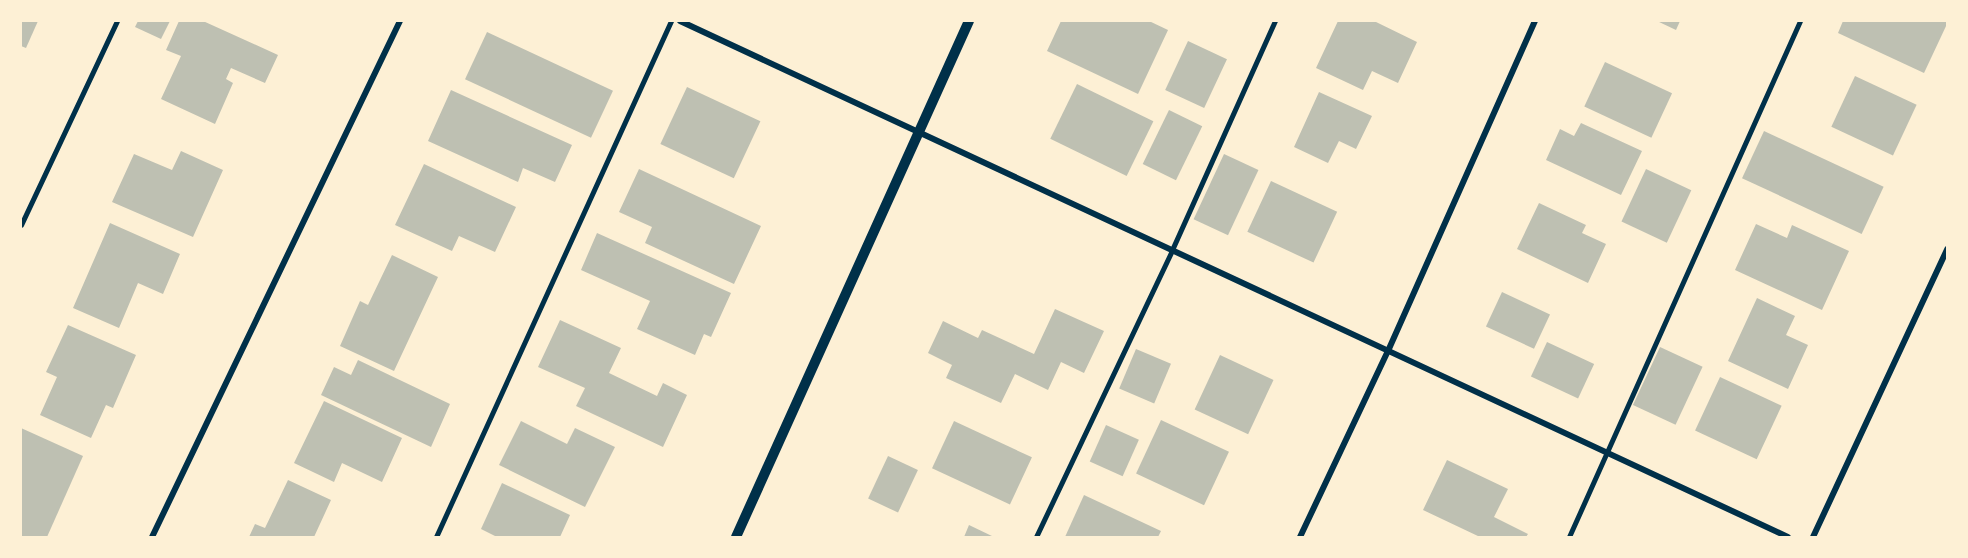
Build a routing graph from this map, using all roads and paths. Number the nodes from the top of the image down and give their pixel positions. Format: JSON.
{"nodes":[{"id":1,"x":117,"y":21,"type":"edge"},
{"id":2,"x":400,"y":21,"type":"edge"},
{"id":3,"x":671,"y":21,"type":"edge"},
{"id":4,"x":680,"y":21,"type":"edge"},
{"id":5,"x":969,"y":21,"type":"edge"},
{"id":6,"x":1275,"y":21,"type":"edge"},
{"id":7,"x":1535,"y":21,"type":"edge"},
{"id":8,"x":1800,"y":21,"type":"edge"},
{"id":9,"x":918,"y":130,"type":"junction"},
{"id":10,"x":21,"y":225,"type":"edge"},
{"id":11,"x":1947,"y":249,"type":"edge"},
{"id":12,"x":1172,"y":250,"type":"junction"},
{"id":13,"x":1388,"y":351,"type":"junction"},
{"id":14,"x":1609,"y":453,"type":"junction"},
{"id":15,"x":152,"y":537,"type":"edge"},
{"id":16,"x":436,"y":537,"type":"edge"},
{"id":17,"x":736,"y":537,"type":"edge"},
{"id":18,"x":1036,"y":537,"type":"edge"},
{"id":19,"x":1300,"y":537,"type":"edge"},
{"id":20,"x":1569,"y":537,"type":"edge"},
{"id":21,"x":1788,"y":537,"type":"edge"},
{"id":22,"x":1813,"y":537,"type":"edge"}],
"edges":[{"from":1,"to":10,"type":"lane"},
{"from":2,"to":15,"type":"street"},
{"from":3,"to":16,"type":"lane"},
{"from":4,"to":9,"type":"street"},
{"from":5,"to":9,"type":"street"},
{"from":6,"to":12,"type":"lane"},
{"from":7,"to":13,"type":"street"},
{"from":8,"to":14,"type":"lane"},
{"from":9,"to":12,"type":"street"},
{"from":9,"to":17,"type":"street"},
{"from":11,"to":22,"type":"street"},
{"from":12,"to":13,"type":"street"},
{"from":12,"to":18,"type":"lane"},
{"from":13,"to":14,"type":"street"},
{"from":13,"to":19,"type":"street"},
{"from":14,"to":20,"type":"lane"},
{"from":14,"to":21,"type":"street"}]}
